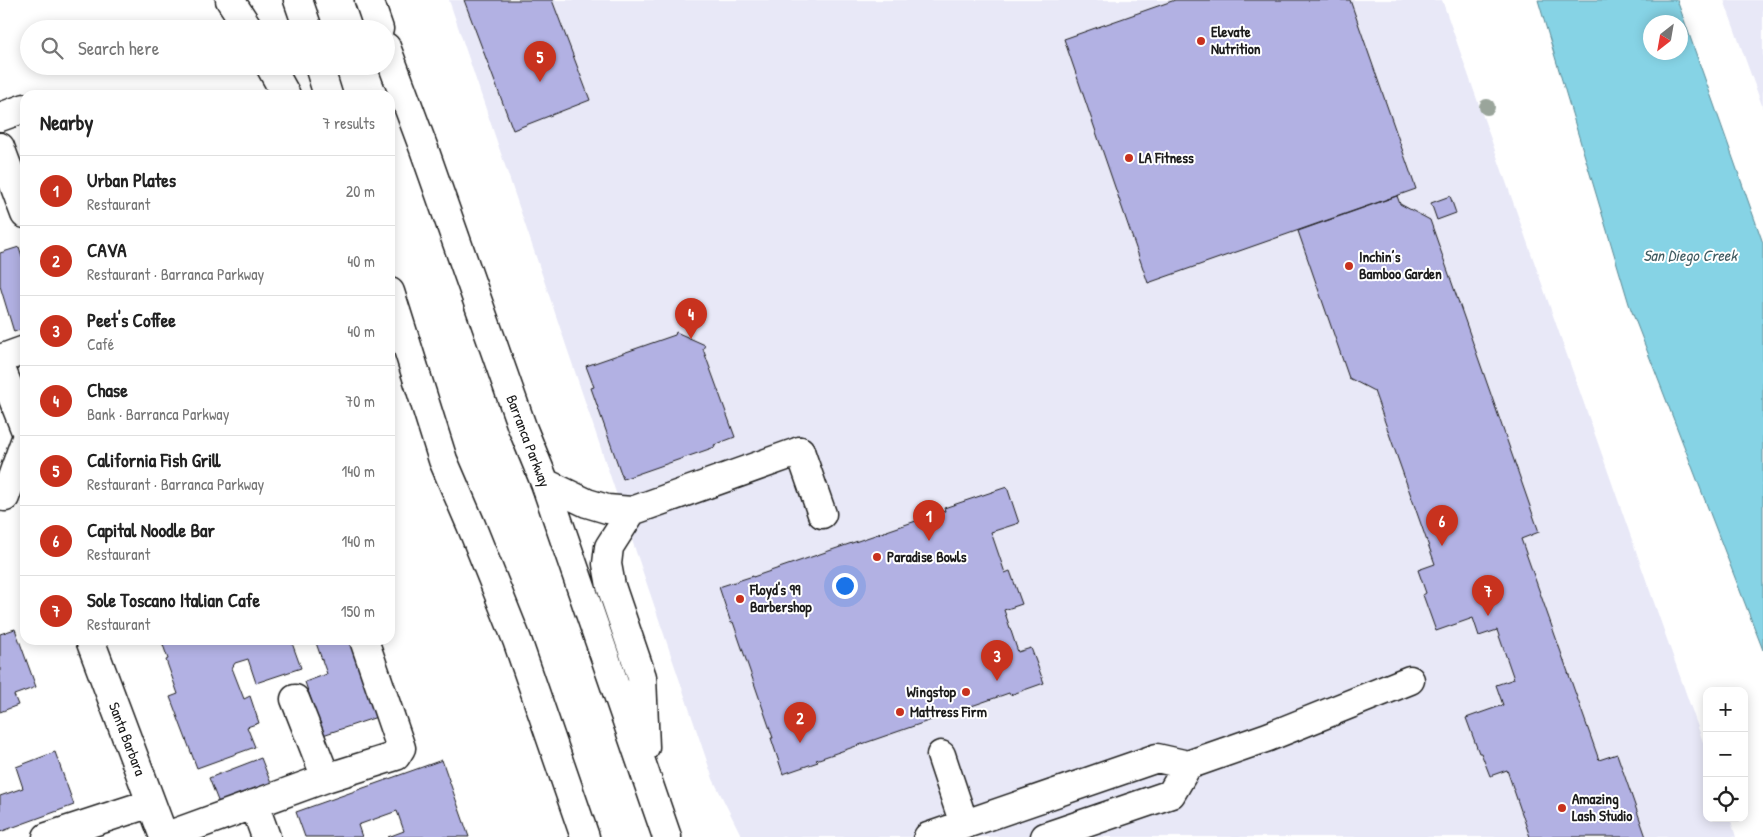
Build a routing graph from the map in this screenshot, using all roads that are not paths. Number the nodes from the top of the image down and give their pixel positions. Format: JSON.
{"nodes":[{"id":1,"x":230,"y":0,"type":"edge"},
{"id":2,"x":298,"y":0,"type":"edge"},
{"id":3,"x":368,"y":0,"type":"edge"},
{"id":4,"x":243,"y":20,"type":"edge"},
{"id":5,"x":305,"y":20,"type":"edge"},
{"id":6,"x":376,"y":20,"type":"edge"},
{"id":7,"x":395,"y":71,"type":"edge"},
{"id":8,"x":275,"y":75,"type":"edge"},
{"id":9,"x":322,"y":75,"type":"edge"},
{"id":10,"x":283,"y":90,"type":"edge"},
{"id":11,"x":326,"y":90,"type":"edge"},
{"id":12,"x":20,"y":110,"type":"edge"},
{"id":13,"x":0,"y":117,"type":"edge"},
{"id":14,"x":0,"y":147,"type":"edge"},
{"id":15,"x":20,"y":201,"type":"edge"},
{"id":16,"x":395,"y":308,"type":"edge"},
{"id":17,"x":395,"y":346,"type":"edge"},
{"id":18,"x":20,"y":352,"type":"edge"},
{"id":19,"x":0,"y":359,"type":"edge"},
{"id":20,"x":0,"y":366,"type":"edge"},
{"id":21,"x":20,"y":418,"type":"edge"},
{"id":22,"x":20,"y":450,"type":"edge"},
{"id":23,"x":443,"y":460,"type":"junction"},
{"id":24,"x":544,"y":483,"type":"junction"},
{"id":25,"x":10,"y":501,"type":"edge"},
{"id":26,"x":632,"y":511,"type":"junction"},
{"id":27,"x":822,"y":514,"type":"dead end"},
{"id":28,"x":92,"y":645,"type":"edge"},
{"id":29,"x":366,"y":645,"type":"edge"},
{"id":30,"x":1410,"y":680,"type":"dead end"},
{"id":31,"x":295,"y":699,"type":"dead end"},
{"id":32,"x":941,"y":755,"type":"dead end"},
{"id":33,"x":1188,"y":765,"type":"junction"},
{"id":34,"x":326,"y":778,"type":"junction"},
{"id":35,"x":646,"y":778,"type":"junction"},
{"id":36,"x":151,"y":802,"type":"junction"},
{"id":37,"x":254,"y":804,"type":"junction"},
{"id":38,"x":964,"y":824,"type":"junction"},
{"id":39,"x":61,"y":835,"type":"edge"},
{"id":40,"x":164,"y":837,"type":"edge"},
{"id":41,"x":266,"y":837,"type":"edge"},
{"id":42,"x":585,"y":837,"type":"edge"},
{"id":43,"x":667,"y":837,"type":"edge"},
{"id":44,"x":928,"y":837,"type":"edge"},
{"id":45,"x":1045,"y":837,"type":"edge"}],
"edges":[{"from":1,"to":4,"type":"main road"},
{"from":2,"to":5,"type":"main road"},
{"from":3,"to":6,"type":"main road"},
{"from":7,"to":24,"type":"main road","name":"Barranca Parkway"},
{"from":8,"to":10,"type":"main road"},
{"from":9,"to":11,"type":"main road"},
{"from":12,"to":13,"type":"main road"},
{"from":14,"to":15,"type":"main road"},
{"from":16,"to":23,"type":"main road"},
{"from":17,"to":23,"type":"main road"},
{"from":18,"to":19,"type":"main road"},
{"from":20,"to":21,"type":"main road"},
{"from":22,"to":25,"type":"main road"},
{"from":23,"to":42,"type":"main road"},
{"from":24,"to":26,"type":"main road"},
{"from":24,"to":35,"type":"main road","name":"Barranca Parkway"},
{"from":26,"to":27,"type":"main road"},
{"from":26,"to":35,"type":"main road"},
{"from":28,"to":36,"type":"main road","name":"Santa Barbara"},
{"from":29,"to":34,"type":"main road"},
{"from":30,"to":33,"type":"main road"},
{"from":31,"to":34,"type":"main road"},
{"from":32,"to":38,"type":"main road"},
{"from":33,"to":38,"type":"main road"},
{"from":33,"to":45,"type":"main road"},
{"from":34,"to":37,"type":"main road"},
{"from":35,"to":43,"type":"main road","name":"Barranca Parkway"},
{"from":36,"to":39,"type":"main road"},
{"from":36,"to":40,"type":"main road","name":"Santa Barbara"},
{"from":37,"to":40,"type":"main road"},
{"from":37,"to":41,"type":"main road"},
{"from":38,"to":44,"type":"main road"}]}
